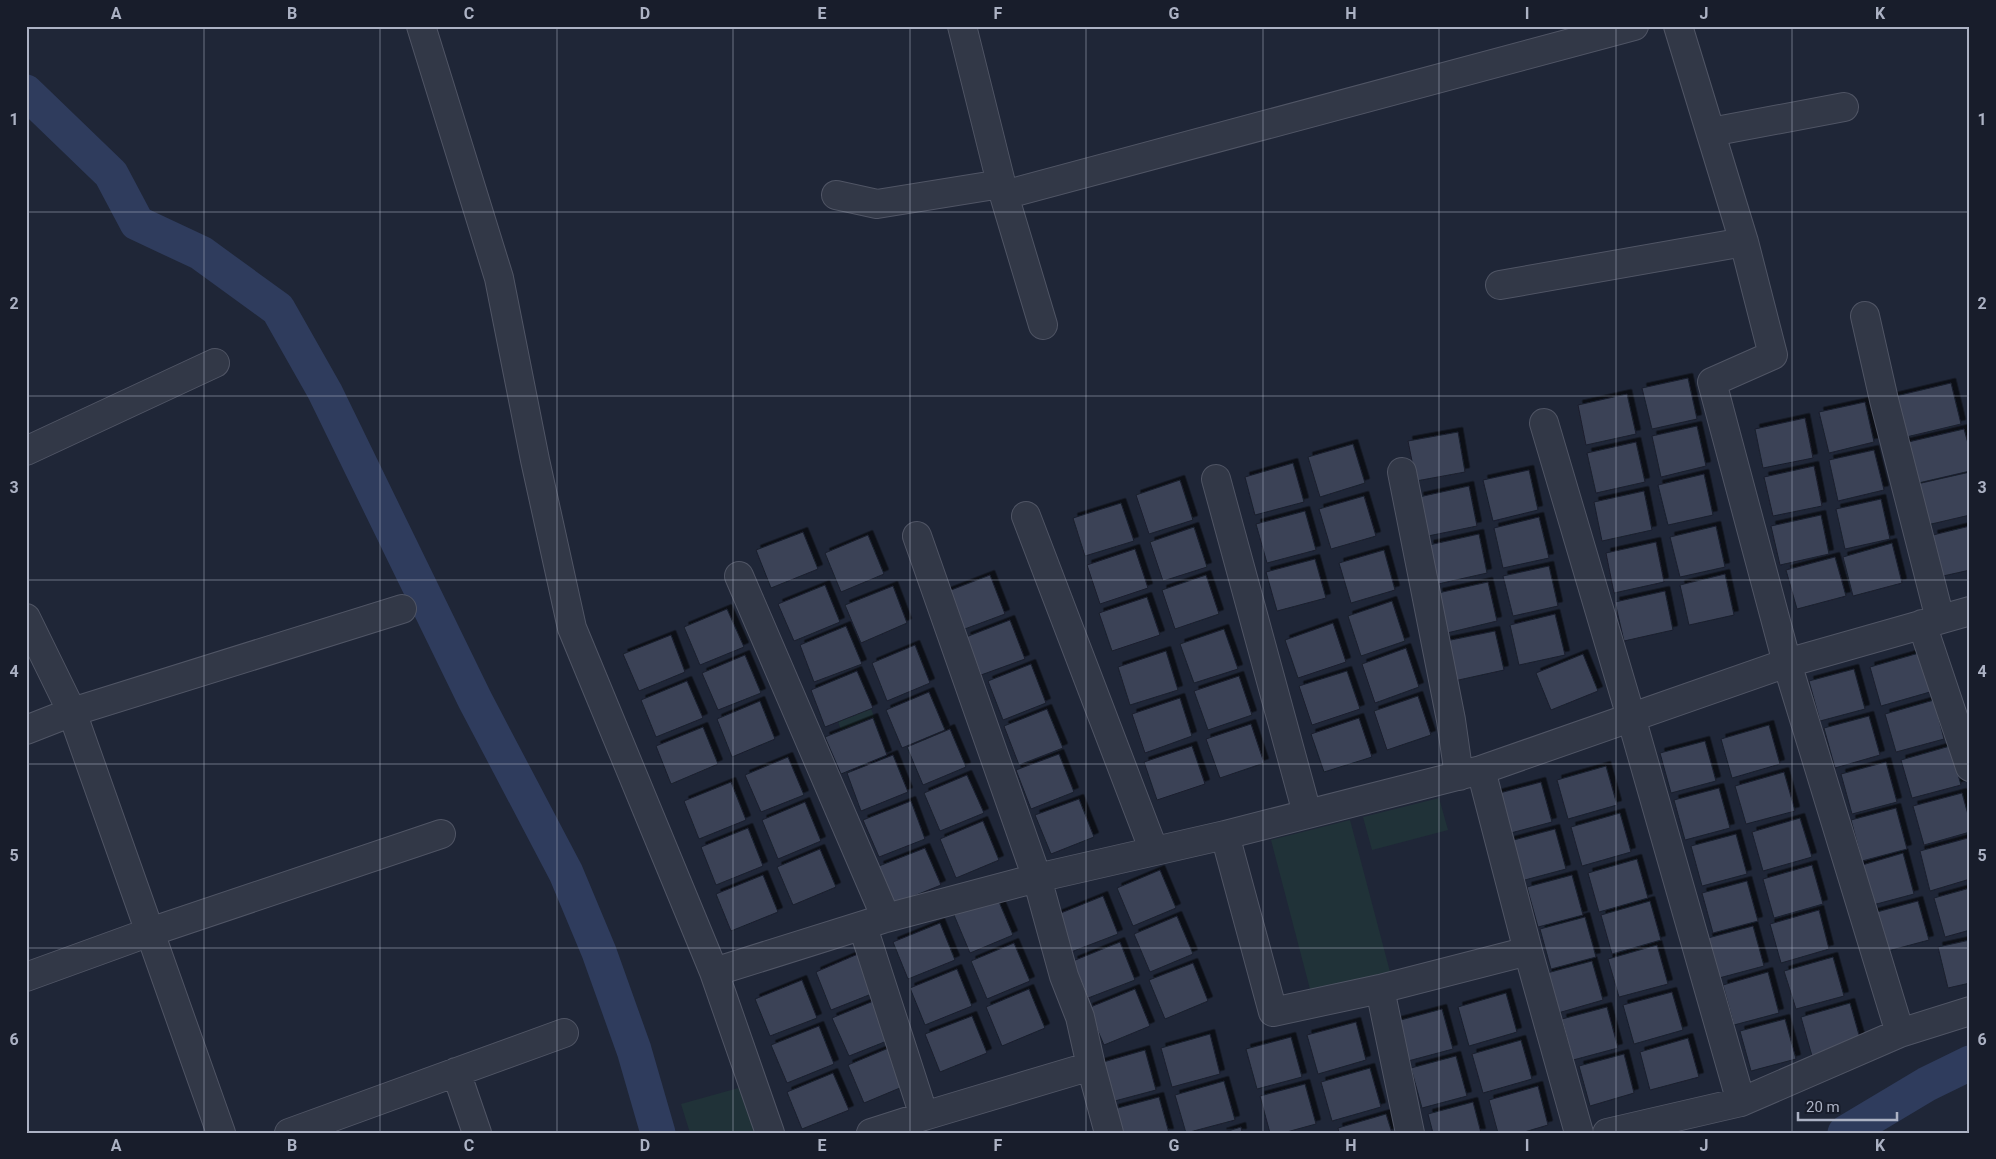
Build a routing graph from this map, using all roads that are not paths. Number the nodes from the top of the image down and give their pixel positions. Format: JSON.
{"nodes":[{"id":1,"x":421,"y":26,"type":"edge"},
{"id":2,"x":962,"y":26,"type":"edge"},
{"id":3,"x":1634,"y":26,"type":"edge"},
{"id":4,"x":1678,"y":26,"type":"edge"},
{"id":5,"x":1844,"y":107,"type":"dead end"},
{"id":6,"x":1711,"y":132,"type":"junction"},
{"id":7,"x":1002,"y":189,"type":"junction"},
{"id":8,"x":836,"y":195,"type":"dead end"},
{"id":9,"x":1744,"y":242,"type":"junction"},
{"id":10,"x":1500,"y":284,"type":"dead end"},
{"id":11,"x":1865,"y":316,"type":"dead end"},
{"id":12,"x":1042,"y":325,"type":"dead end"},
{"id":13,"x":215,"y":363,"type":"dead end"},
{"id":14,"x":1544,"y":423,"type":"dead end"},
{"id":15,"x":26,"y":451,"type":"edge"},
{"id":16,"x":1402,"y":472,"type":"dead end"},
{"id":17,"x":1216,"y":479,"type":"dead end"},
{"id":18,"x":1026,"y":516,"type":"dead end"},
{"id":19,"x":917,"y":536,"type":"dead end"},
{"id":20,"x":739,"y":576,"type":"dead end"},
{"id":21,"x":402,"y":609,"type":"dead end"},
{"id":22,"x":1970,"y":611,"type":"edge"},
{"id":23,"x":26,"y":618,"type":"edge"},
{"id":24,"x":1931,"y":621,"type":"junction"},
{"id":25,"x":1787,"y":663,"type":"junction"},
{"id":26,"x":72,"y":712,"type":"junction"},
{"id":27,"x":1631,"y":717,"type":"junction"},
{"id":28,"x":26,"y":730,"type":"edge"},
{"id":29,"x":1970,"y":767,"type":"edge"},
{"id":30,"x":1470,"y":773,"type":"junction"},
{"id":31,"x":1307,"y":813,"type":"junction"},
{"id":32,"x":440,"y":834,"type":"dead end"},
{"id":33,"x":1225,"y":834,"type":"junction"},
{"id":34,"x":1154,"y":851,"type":"junction"},
{"id":35,"x":1037,"y":878,"type":"junction"},
{"id":36,"x":875,"y":923,"type":"junction"},
{"id":37,"x":150,"y":932,"type":"junction"},
{"id":38,"x":1528,"y":951,"type":"junction"},
{"id":39,"x":714,"y":972,"type":"junction"},
{"id":40,"x":26,"y":977,"type":"edge"},
{"id":41,"x":1380,"y":989,"type":"junction"},
{"id":42,"x":1970,"y":1011,"type":"edge"},
{"id":43,"x":1900,"y":1032,"type":"junction"},
{"id":44,"x":564,"y":1033,"type":"dead end"},
{"id":45,"x":1091,"y":1066,"type":"junction"},
{"id":46,"x":456,"y":1072,"type":"junction"},
{"id":47,"x":1741,"y":1102,"type":"junction"},
{"id":48,"x":924,"y":1116,"type":"junction"},
{"id":49,"x":221,"y":1133,"type":"edge"},
{"id":50,"x":289,"y":1133,"type":"edge"},
{"id":51,"x":477,"y":1133,"type":"edge"},
{"id":52,"x":770,"y":1133,"type":"edge"},
{"id":53,"x":871,"y":1133,"type":"edge"},
{"id":54,"x":1109,"y":1133,"type":"edge"},
{"id":55,"x":1410,"y":1133,"type":"edge"},
{"id":56,"x":1579,"y":1133,"type":"edge"},
{"id":57,"x":1607,"y":1133,"type":"edge"}],
"edges":[{"from":1,"to":39,"type":"street"},
{"from":2,"to":7,"type":"street"},
{"from":3,"to":7,"type":"street"},
{"from":4,"to":6,"type":"street"},
{"from":5,"to":6,"type":"street"},
{"from":6,"to":9,"type":"street"},
{"from":7,"to":8,"type":"street"},
{"from":7,"to":12,"type":"street"},
{"from":9,"to":10,"type":"street"},
{"from":9,"to":25,"type":"street"},
{"from":11,"to":24,"type":"street"},
{"from":13,"to":15,"type":"street"},
{"from":14,"to":27,"type":"street"},
{"from":16,"to":30,"type":"street"},
{"from":17,"to":31,"type":"street"},
{"from":18,"to":34,"type":"street"},
{"from":19,"to":35,"type":"street"},
{"from":20,"to":36,"type":"street"},
{"from":21,"to":26,"type":"street"},
{"from":22,"to":24,"type":"street"},
{"from":23,"to":26,"type":"street"},
{"from":24,"to":25,"type":"street"},
{"from":24,"to":29,"type":"street"},
{"from":25,"to":27,"type":"street"},
{"from":25,"to":43,"type":"street"},
{"from":26,"to":28,"type":"street"},
{"from":26,"to":37,"type":"street"},
{"from":27,"to":30,"type":"street"},
{"from":27,"to":47,"type":"street"},
{"from":30,"to":31,"type":"street"},
{"from":30,"to":38,"type":"street"},
{"from":31,"to":33,"type":"street"},
{"from":32,"to":37,"type":"street"},
{"from":33,"to":34,"type":"street"},
{"from":33,"to":41,"type":"street"},
{"from":34,"to":35,"type":"street"},
{"from":35,"to":36,"type":"street"},
{"from":35,"to":45,"type":"street"},
{"from":36,"to":39,"type":"street"},
{"from":36,"to":48,"type":"street"},
{"from":37,"to":40,"type":"street"},
{"from":37,"to":49,"type":"street"},
{"from":38,"to":41,"type":"street"},
{"from":38,"to":56,"type":"street"},
{"from":39,"to":52,"type":"street"},
{"from":41,"to":55,"type":"street"},
{"from":42,"to":43,"type":"street"},
{"from":43,"to":47,"type":"street"},
{"from":44,"to":46,"type":"street"},
{"from":45,"to":48,"type":"street"},
{"from":45,"to":54,"type":"street"},
{"from":46,"to":50,"type":"street"},
{"from":46,"to":51,"type":"street"},
{"from":47,"to":57,"type":"street"},
{"from":48,"to":53,"type":"street"}]}
